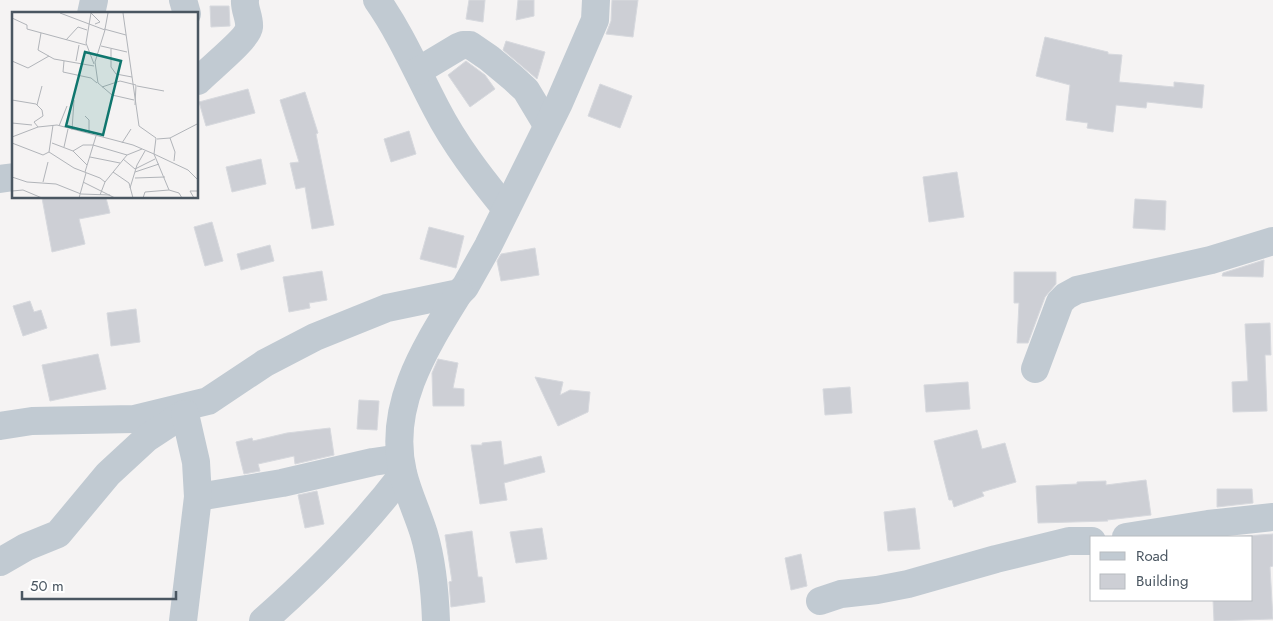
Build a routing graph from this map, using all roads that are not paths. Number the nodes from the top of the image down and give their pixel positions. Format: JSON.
{"nodes":[{"id":1,"x":246,"y":0,"type":"edge"},
{"id":2,"x":377,"y":0,"type":"edge"},
{"id":3,"x":596,"y":0,"type":"edge"},
{"id":4,"x":199,"y":71,"type":"edge"},
{"id":5,"x":418,"y":71,"type":"junction"},
{"id":6,"x":547,"y":125,"type":"junction"},
{"id":7,"x":506,"y":209,"type":"junction"},
{"id":8,"x":1273,"y":241,"type":"edge"},
{"id":9,"x":458,"y":293,"type":"junction"},
{"id":10,"x":1035,"y":369,"type":"dead end"},
{"id":11,"x":196,"y":407,"type":"junction"},
{"id":12,"x":0,"y":426,"type":"edge"},
{"id":13,"x":401,"y":466,"type":"junction"},
{"id":14,"x":198,"y":497,"type":"junction"},
{"id":15,"x":1273,"y":518,"type":"edge"},
{"id":16,"x":1132,"y":536,"type":"edge"},
{"id":17,"x":1090,"y":541,"type":"edge"},
{"id":18,"x":0,"y":562,"type":"edge"},
{"id":19,"x":820,"y":602,"type":"dead end"},
{"id":20,"x":183,"y":621,"type":"edge"},
{"id":21,"x":263,"y":621,"type":"edge"},
{"id":22,"x":436,"y":621,"type":"edge"}],
"edges":[{"from":1,"to":4,"type":"street"},
{"from":2,"to":5,"type":"street"},
{"from":3,"to":6,"type":"street"},
{"from":5,"to":6,"type":"street"},
{"from":5,"to":7,"type":"street"},
{"from":6,"to":7,"type":"street"},
{"from":7,"to":9,"type":"street"},
{"from":8,"to":10,"type":"street"},
{"from":9,"to":11,"type":"street"},
{"from":9,"to":13,"type":"street"},
{"from":11,"to":12,"type":"street"},
{"from":11,"to":14,"type":"street"},
{"from":11,"to":18,"type":"street"},
{"from":13,"to":14,"type":"street"},
{"from":13,"to":21,"type":"street"},
{"from":13,"to":22,"type":"street"},
{"from":14,"to":20,"type":"street"},
{"from":15,"to":16,"type":"street"},
{"from":17,"to":19,"type":"street"}]}
